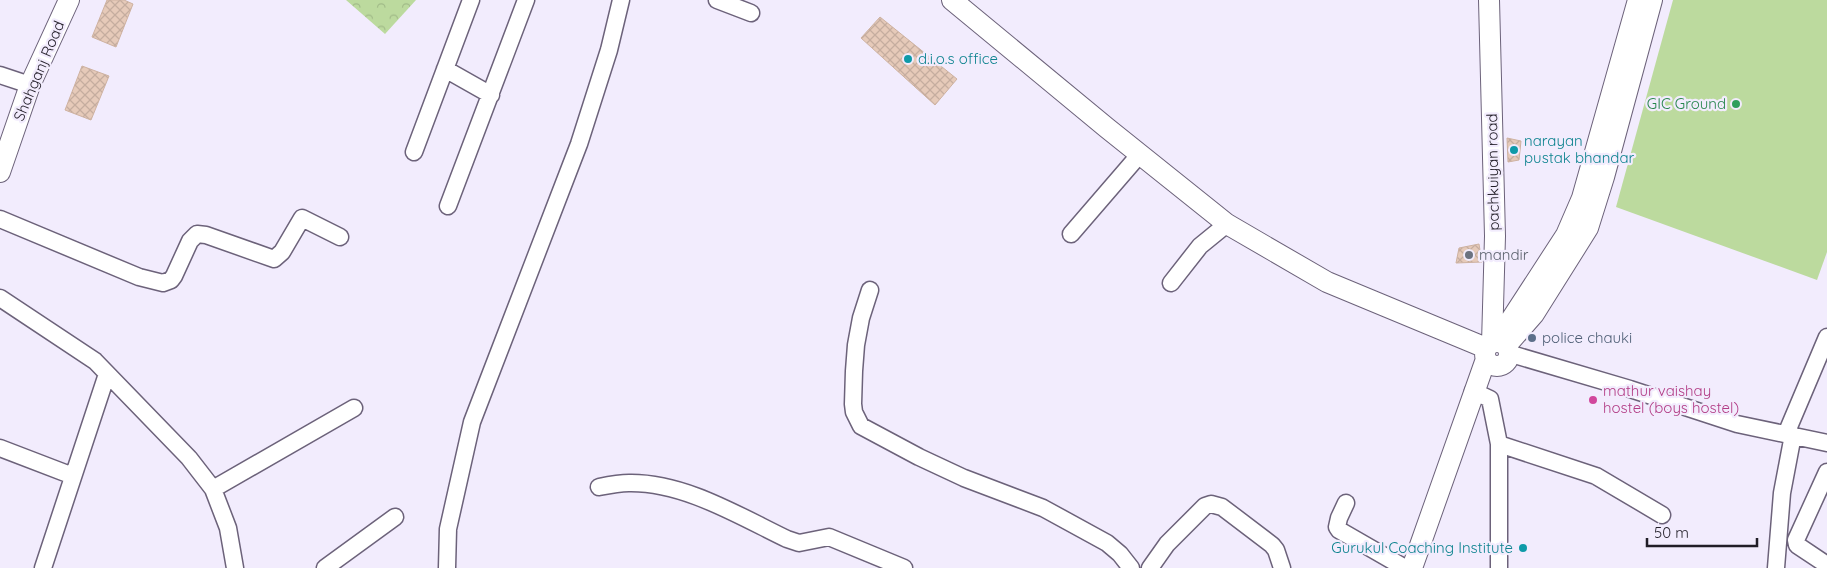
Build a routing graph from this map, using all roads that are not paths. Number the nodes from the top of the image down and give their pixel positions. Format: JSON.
{"nodes":[{"id":1,"x":69,"y":0,"type":"edge"},
{"id":2,"x":471,"y":0,"type":"edge"},
{"id":3,"x":526,"y":0,"type":"edge"},
{"id":4,"x":621,"y":0,"type":"edge"},
{"id":5,"x":717,"y":0,"type":"edge"},
{"id":6,"x":952,"y":0,"type":"edge"},
{"id":7,"x":1490,"y":0,"type":"edge"},
{"id":8,"x":1638,"y":0,"type":"edge"},
{"id":9,"x":1652,"y":0,"type":"edge"},
{"id":10,"x":751,"y":12,"type":"dead end"},
{"id":11,"x":445,"y":69,"type":"junction"},
{"id":12,"x":0,"y":75,"type":"edge"},
{"id":13,"x":1624,"y":75,"type":"junction"},
{"id":14,"x":30,"y":85,"type":"junction"},
{"id":15,"x":491,"y":95,"type":"junction"},
{"id":16,"x":414,"y":152,"type":"dead end"},
{"id":17,"x":1140,"y":154,"type":"junction"},
{"id":18,"x":0,"y":172,"type":"edge"},
{"id":19,"x":448,"y":206,"type":"dead end"},
{"id":20,"x":0,"y":219,"type":"edge"},
{"id":21,"x":1227,"y":224,"type":"junction"},
{"id":22,"x":1071,"y":234,"type":"dead end"},
{"id":23,"x":340,"y":237,"type":"dead end"},
{"id":24,"x":1171,"y":283,"type":"dead end"},
{"id":25,"x":870,"y":290,"type":"dead end"},
{"id":26,"x":0,"y":298,"type":"edge"},
{"id":27,"x":1827,"y":337,"type":"edge"},
{"id":28,"x":1495,"y":351,"type":"junction"},
{"id":29,"x":107,"y":374,"type":"junction"},
{"id":30,"x":1479,"y":393,"type":"junction"},
{"id":31,"x":354,"y":408,"type":"dead end"},
{"id":32,"x":1789,"y":435,"type":"junction"},
{"id":33,"x":1826,"y":441,"type":"edge"},
{"id":34,"x":1499,"y":444,"type":"junction"},
{"id":35,"x":0,"y":448,"type":"edge"},
{"id":36,"x":1827,"y":472,"type":"edge"},
{"id":37,"x":73,"y":476,"type":"junction"},
{"id":38,"x":599,"y":487,"type":"dead end"},
{"id":39,"x":213,"y":489,"type":"junction"},
{"id":40,"x":1346,"y":503,"type":"dead end"},
{"id":41,"x":1662,"y":515,"type":"dead end"},
{"id":42,"x":394,"y":516,"type":"dead end"},
{"id":43,"x":1827,"y":565,"type":"edge"},
{"id":44,"x":43,"y":568,"type":"edge"},
{"id":45,"x":235,"y":568,"type":"edge"},
{"id":46,"x":325,"y":568,"type":"edge"},
{"id":47,"x":447,"y":568,"type":"edge"},
{"id":48,"x":904,"y":568,"type":"edge"},
{"id":49,"x":1131,"y":568,"type":"edge"},
{"id":50,"x":1150,"y":568,"type":"edge"},
{"id":51,"x":1282,"y":568,"type":"edge"},
{"id":52,"x":1405,"y":568,"type":"edge"},
{"id":53,"x":1412,"y":568,"type":"edge"},
{"id":54,"x":1425,"y":568,"type":"edge"},
{"id":55,"x":1499,"y":568,"type":"edge"},
{"id":56,"x":1776,"y":568,"type":"edge"}],
"edges":[{"from":1,"to":14,"type":"main road","name":"Shahganj Road"},
{"from":2,"to":11,"type":"street"},
{"from":3,"to":15,"type":"street"},
{"from":4,"to":47,"type":"street"},
{"from":5,"to":10,"type":"street"},
{"from":6,"to":17,"type":"main road"},
{"from":7,"to":28,"type":"main road","name":"pachkuiyan road"},
{"from":8,"to":13,"type":"main road"},
{"from":9,"to":13,"type":"main road"},
{"from":11,"to":15,"type":"street"},
{"from":11,"to":16,"type":"street"},
{"from":12,"to":14,"type":"street"},
{"from":13,"to":28,"type":"main road"},
{"from":14,"to":18,"type":"main road","name":"Shahganj Road"},
{"from":15,"to":19,"type":"street"},
{"from":17,"to":21,"type":"main road"},
{"from":17,"to":22,"type":"street"},
{"from":20,"to":23,"type":"street"},
{"from":21,"to":24,"type":"street"},
{"from":21,"to":28,"type":"main road"},
{"from":25,"to":49,"type":"street"},
{"from":26,"to":29,"type":"street"},
{"from":27,"to":32,"type":"street"},
{"from":28,"to":30,"type":"main road"},
{"from":28,"to":32,"type":"street"},
{"from":29,"to":37,"type":"street"},
{"from":29,"to":39,"type":"street"},
{"from":30,"to":34,"type":"street"},
{"from":30,"to":53,"type":"main road"},
{"from":30,"to":54,"type":"main road"},
{"from":31,"to":39,"type":"street"},
{"from":32,"to":33,"type":"street"},
{"from":32,"to":56,"type":"street"},
{"from":34,"to":41,"type":"street"},
{"from":34,"to":55,"type":"street"},
{"from":35,"to":37,"type":"street"},
{"from":36,"to":43,"type":"street"},
{"from":37,"to":44,"type":"street"},
{"from":38,"to":48,"type":"street"},
{"from":39,"to":45,"type":"street"},
{"from":40,"to":52,"type":"street"},
{"from":42,"to":46,"type":"street"},
{"from":50,"to":51,"type":"street"}]}
